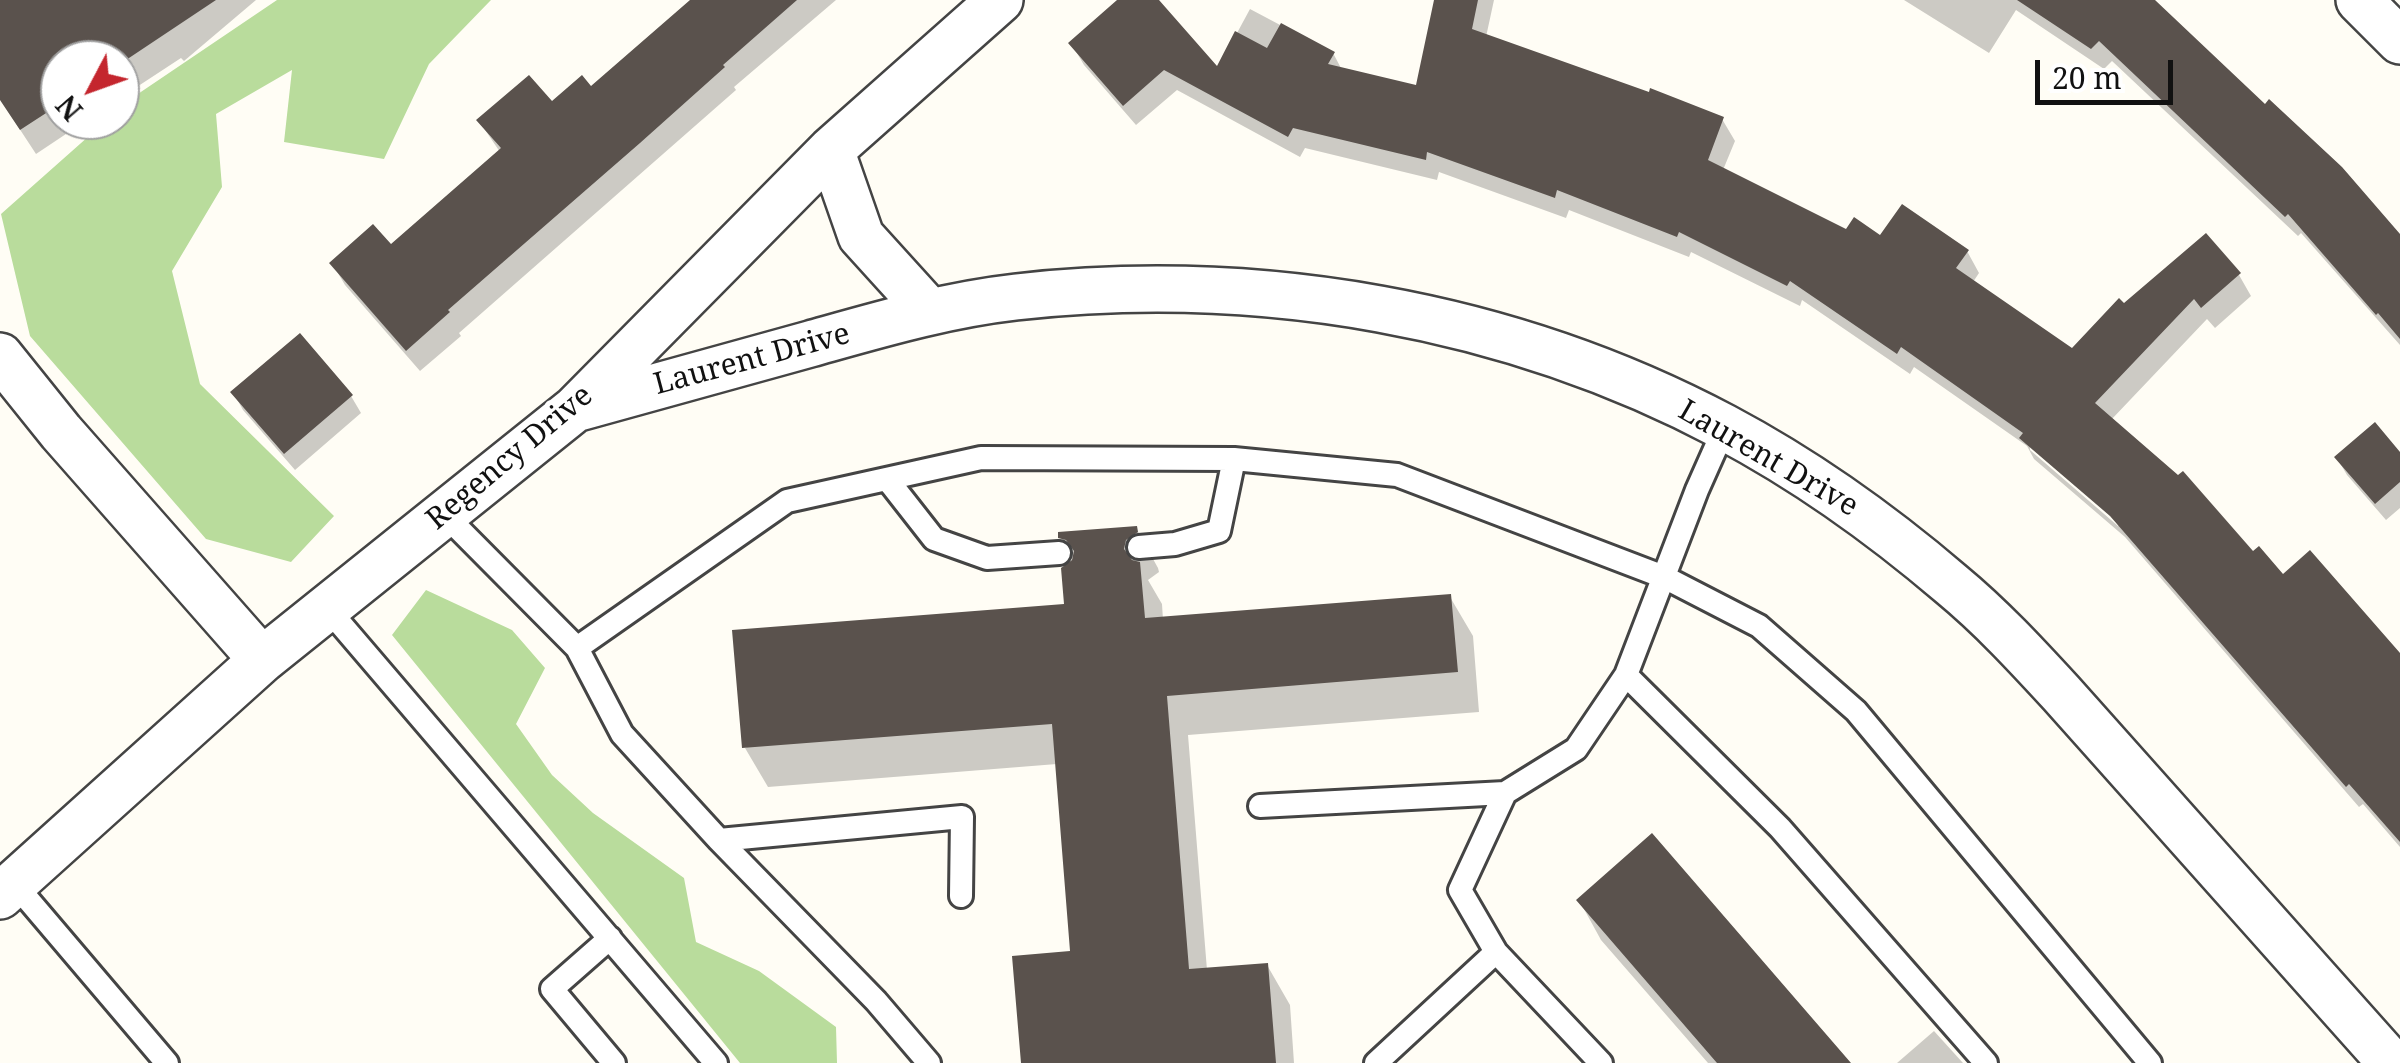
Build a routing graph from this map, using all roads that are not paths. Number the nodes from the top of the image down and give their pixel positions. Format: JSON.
{"nodes":[{"id":1,"x":1000,"y":0,"type":"edge"},
{"id":2,"x":2359,"y":0,"type":"edge"},
{"id":3,"x":2400,"y":41,"type":"edge"},
{"id":4,"x":831,"y":150,"type":"junction"},
{"id":5,"x":929,"y":311,"type":"junction"},
{"id":6,"x":0,"y":356,"type":"edge"},
{"id":7,"x":575,"y":408,"type":"junction"},
{"id":8,"x":1725,"y":427,"type":"junction"},
{"id":9,"x":1234,"y":460,"type":"junction"},
{"id":10,"x":888,"y":479,"type":"junction"},
{"id":11,"x":444,"y":514,"type":"junction"},
{"id":12,"x":1139,"y":547,"type":"dead end"},
{"id":13,"x":1060,"y":553,"type":"dead end"},
{"id":14,"x":1664,"y":577,"type":"junction"},
{"id":15,"x":327,"y":608,"type":"junction"},
{"id":16,"x":577,"y":648,"type":"junction"},
{"id":17,"x":262,"y":660,"type":"junction"},
{"id":18,"x":1626,"y":675,"type":"junction"},
{"id":19,"x":1504,"y":792,"type":"junction"},
{"id":20,"x":1260,"y":806,"type":"dead end"},
{"id":21,"x":719,"y":840,"type":"junction"},
{"id":22,"x":7,"y":889,"type":"edge"},
{"id":23,"x":960,"y":896,"type":"dead end"},
{"id":24,"x":610,"y":938,"type":"junction"},
{"id":25,"x":1496,"y":952,"type":"junction"},
{"id":26,"x":1586,"y":1058,"type":"edge"},
{"id":27,"x":166,"y":1063,"type":"edge"},
{"id":28,"x":614,"y":1063,"type":"edge"},
{"id":29,"x":716,"y":1063,"type":"edge"},
{"id":30,"x":929,"y":1063,"type":"edge"},
{"id":31,"x":1376,"y":1063,"type":"edge"},
{"id":32,"x":1986,"y":1063,"type":"edge"},
{"id":33,"x":2150,"y":1063,"type":"edge"},
{"id":34,"x":2391,"y":1063,"type":"edge"}],
"edges":[{"from":1,"to":4,"type":"street","name":"Regency Drive"},
{"from":2,"to":3,"type":"street"},
{"from":4,"to":5,"type":"street"},
{"from":4,"to":7,"type":"street","name":"Regency Drive"},
{"from":5,"to":7,"type":"street","name":"Laurent Drive"},
{"from":5,"to":8,"type":"street","name":"Laurent Drive"},
{"from":6,"to":17,"type":"street"},
{"from":7,"to":11,"type":"street","name":"Regency Drive"},
{"from":8,"to":14,"type":"lane"},
{"from":8,"to":34,"type":"street","name":"Laurent Drive"},
{"from":9,"to":10,"type":"lane"},
{"from":9,"to":12,"type":"lane"},
{"from":9,"to":14,"type":"lane"},
{"from":10,"to":13,"type":"lane"},
{"from":10,"to":16,"type":"lane"},
{"from":11,"to":15,"type":"street","name":"Regency Drive"},
{"from":11,"to":16,"type":"lane"},
{"from":14,"to":18,"type":"lane"},
{"from":14,"to":33,"type":"lane"},
{"from":15,"to":17,"type":"street","name":"Regency Drive"},
{"from":15,"to":24,"type":"lane"},
{"from":16,"to":21,"type":"lane"},
{"from":17,"to":22,"type":"street","name":"Regency Drive"},
{"from":18,"to":19,"type":"lane"},
{"from":18,"to":32,"type":"lane"},
{"from":19,"to":20,"type":"lane"},
{"from":19,"to":25,"type":"lane"},
{"from":21,"to":23,"type":"lane"},
{"from":21,"to":30,"type":"lane"},
{"from":22,"to":27,"type":"lane"},
{"from":24,"to":28,"type":"lane"},
{"from":24,"to":29,"type":"lane"},
{"from":25,"to":26,"type":"lane"},
{"from":25,"to":31,"type":"lane"}]}
